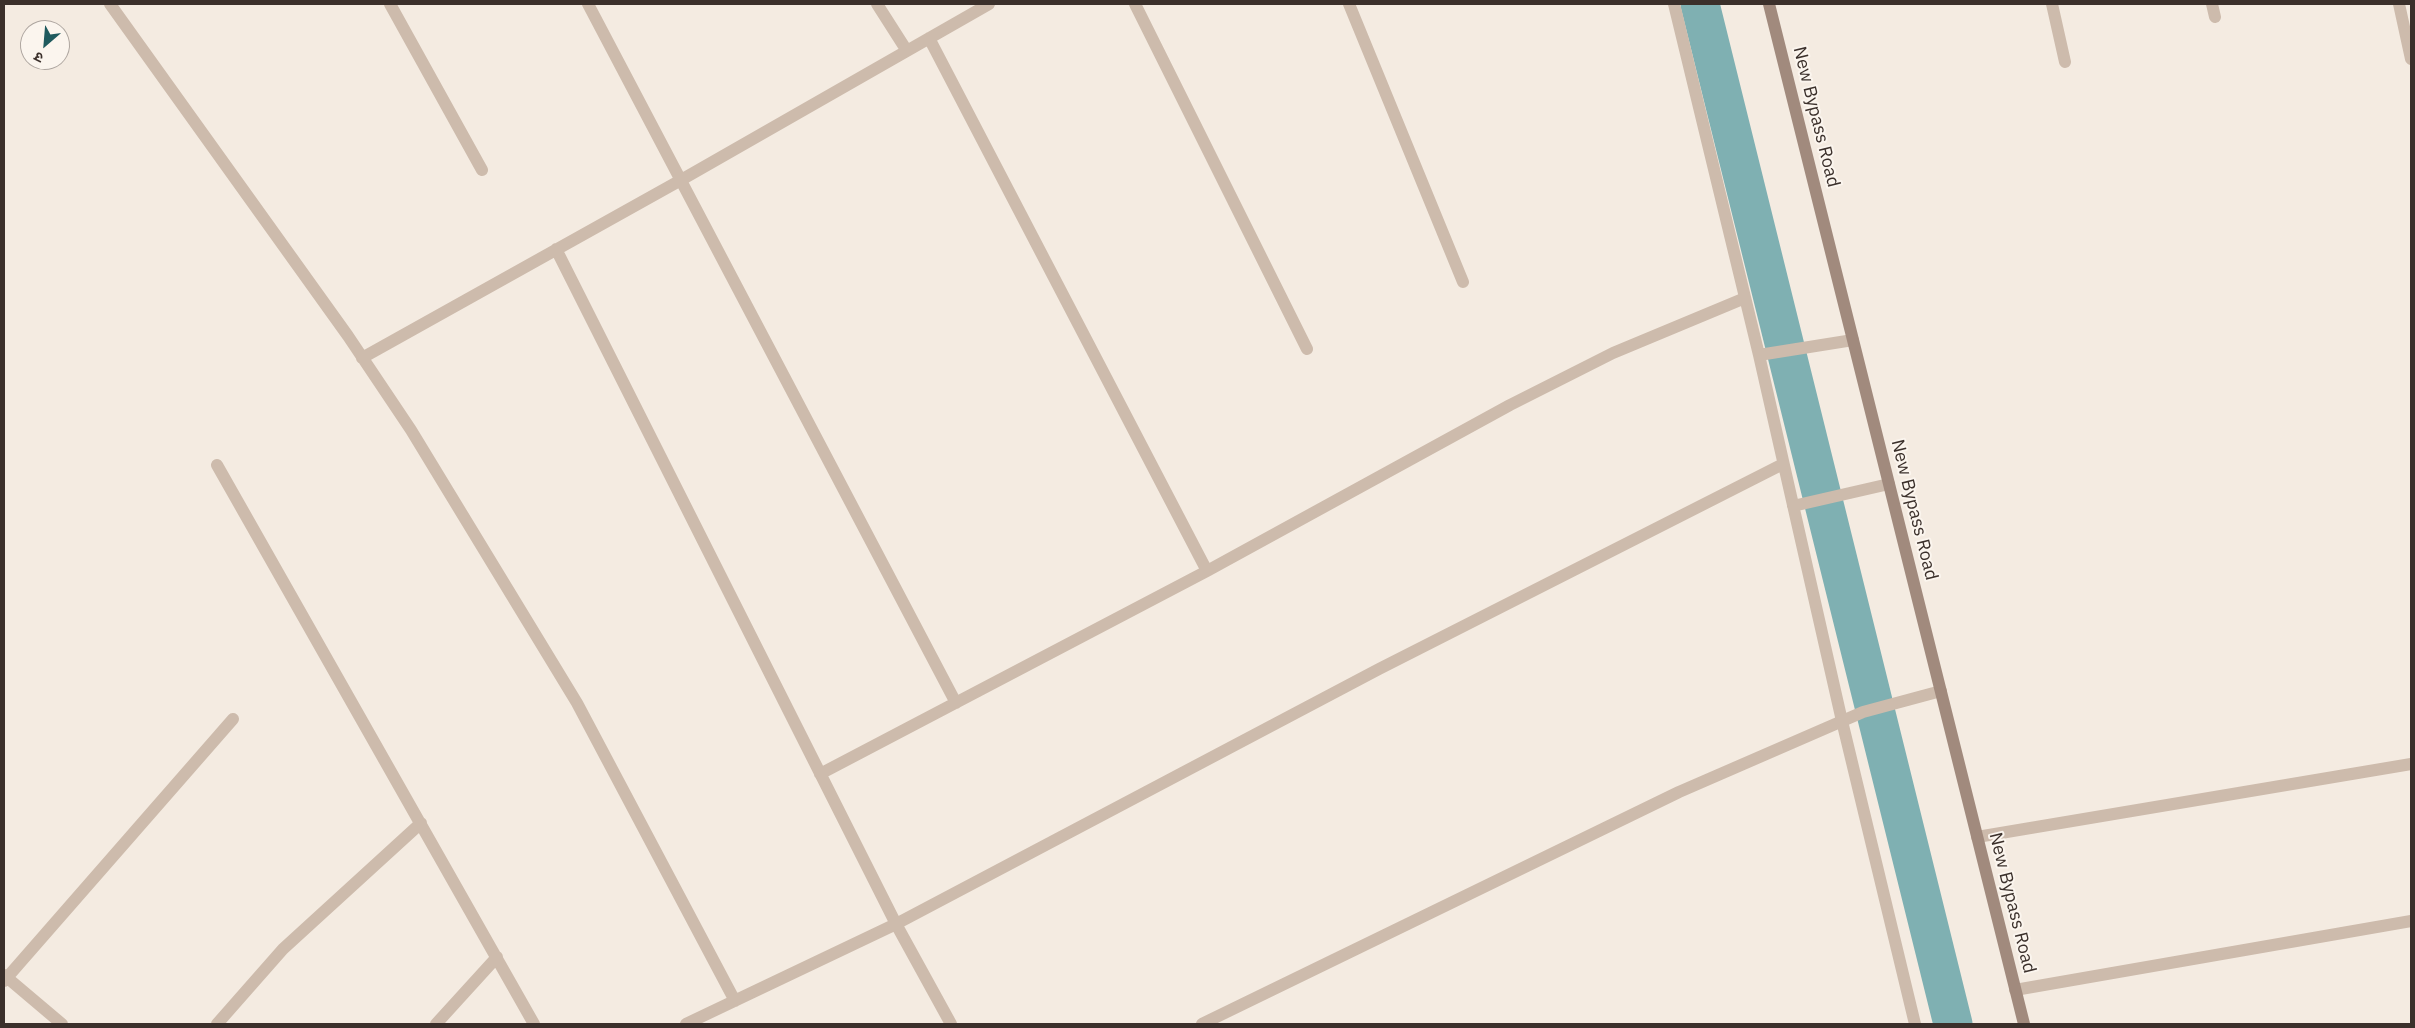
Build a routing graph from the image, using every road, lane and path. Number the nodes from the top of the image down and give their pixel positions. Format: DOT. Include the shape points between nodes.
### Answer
graph roads {
  1 [pos="110,4"];
  2 [pos="390,4"];
  3 [pos="588,4"];
  4 [pos="877,4"];
  5 [pos="989,4"];
  6 [pos="1135,4"];
  7 [pos="1349,4"];
  8 [pos="1674,4"];
  9 [pos="1769,4"];
  10 [pos="2052,4"];
  11 [pos="2212,4"];
  12 [pos="2399,4"];
  13 [pos="2215,17"];
  14 [pos="2407,20"];
  15 [pos="929,38"];
  16 [pos="907,51"];
  17 [pos="2411,59"];
  18 [pos="2065,62"];
  19 [pos="482,170"];
  20 [pos="681,180"];
  21 [pos="556,249"];
  22 [pos="1464,282"];
  23 [pos="1745,298"];
  24 [pos="1853,340"];
  25 [pos="1307,349"];
  26 [pos="1759,355"];
  27 [pos="362,358"];
  28 [pos="1783,464"];
  29 [pos="217,465"];
  30 [pos="1889,484"];
  31 [pos="1793,506"];
  32 [pos="1207,571"];
  33 [pos="1941,691"];
  34 [pos="956,703"];
  35 [pos="233,719"];
  36 [pos="1842,721"];
  37 [pos="2411,764"];
  38 [pos="820,774"];
  39 [pos="422,822"];
  40 [pos="1977,837"];
  41 [pos="2411,921"];
  42 [pos="896,924"];
  43 [pos="497,957"];
  44 [pos="5,978"];
  45 [pos="2015,990"];
  46 [pos="735,1001"];
  47 [pos="62,1024"];
  48 [pos="217,1024"];
  49 [pos="436,1024"];
  50 [pos="534,1024"];
  51 [pos="686,1024"];
  52 [pos="951,1024"];
  53 [pos="1202,1024"];
  54 [pos="1915,1024"];
  55 [pos="2024,1024"];
  1 -- 27 [label="street"];
  2 -- 19 [label="street"];
  3 -- 20 [label="street"];
  4 -- 16 [label="street"];
  5 -- 15 [label="street"];
  6 -- 25 [label="street"];
  7 -- 22 [label="street"];
  8 -- 23 [label="street"];
  9 -- 24 [label="main road, New Bypass Road"];
  10 -- 18 [label="street"];
  11 -- 13 [label="street"];
  12 -- 14 [label="street"];
  14 -- 17 [label="street"];
  15 -- 16 [label="street"];
  15 -- 32 [label="street"];
  16 -- 20 [label="street"];
  20 -- 21 [label="street"];
  20 -- 34 [label="street"];
  21 -- 27 [label="street"];
  21 -- 38 [label="street"];
  23 -- 26 [label="street"];
  23 -- 32 [label="street" via="1605,357 1501,410"];
  24 -- 26 [label="street"];
  24 -- 30 [label="main road, New Bypass Road"];
  26 -- 28 [label="street"];
  27 -- 46 [label="street" via="411,430 577,703"];
  28 -- 31 [label="street"];
  28 -- 42 [label="street" via="1379,669"];
  29 -- 39 [label="street"];
  30 -- 31 [label="street"];
  30 -- 33 [label="main road, New Bypass Road"];
  31 -- 36 [label="street"];
  32 -- 34 [label="street"];
  33 -- 36 [label="street" via="1863,712"];
  33 -- 40 [label="main road, New Bypass Road"];
  34 -- 38 [label="street"];
  35 -- 44 [label="street"];
  36 -- 53 [label="street" via="1679,792"];
  36 -- 54 [label="street"];
  37 -- 40 [label="street"];
  38 -- 42 [label="street"];
  39 -- 43 [label="street"];
  39 -- 48 [label="street" via="283,949"];
  40 -- 45 [label="main road, New Bypass Road"];
  41 -- 45 [label="street"];
  42 -- 46 [label="street"];
  42 -- 52 [label="street"];
  43 -- 49 [label="street"];
  43 -- 50 [label="street"];
  44 -- 47 [label="street"];
  45 -- 55 [label="main road, New Bypass Road"];
  46 -- 51 [label="street"];
}
